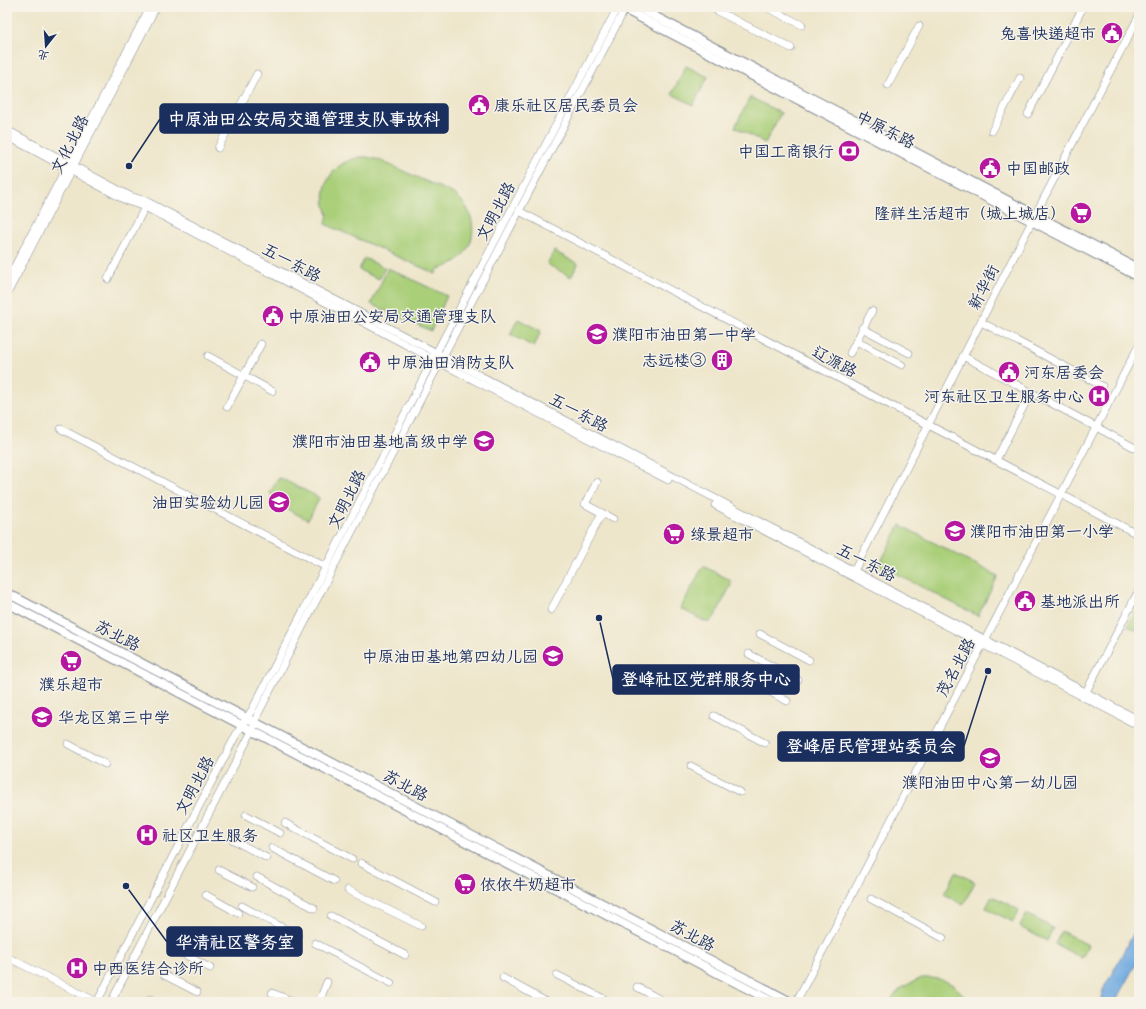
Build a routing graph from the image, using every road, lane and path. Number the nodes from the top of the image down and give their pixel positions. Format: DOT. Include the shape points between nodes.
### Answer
graph roads {
  1 [pos="150,7"];
  2 [pos="156,7"];
  3 [pos="637,7"];
  4 [pos="766,7"];
  5 [pos="1083,7"];
  6 [pos="622,8"];
  7 [pos="717,10"];
  8 [pos="1139,16"];
  9 [pos="802,25"];
  10 [pos="919,26"];
  11 [pos="791,48"];
  12 [pos="257,74"];
  13 [pos="1020,78"];
  14 [pos="888,85"];
  15 [pos="1028,114"];
  16 [pos="7,130"];
  17 [pos="992,131"];
  18 [pos="7,136"];
  19 [pos="218,148"];
  20 [pos="70,166"];
  21 [pos="145,207"];
  22 [pos="519,212"];
  23 [pos="1034,218"];
  24 [pos="1139,269"];
  25 [pos="1139,277"];
  26 [pos="108,279"];
  27 [pos="7,281"];
  28 [pos="7,294"];
  29 [pos="872,311"];
  30 [pos="980,322"];
  31 [pos="862,328"];
  32 [pos="856,341"];
  33 [pos="261,344"];
  34 [pos="1139,345"];
  35 [pos="850,353"];
  36 [pos="909,353"];
  37 [pos="208,356"];
  38 [pos="963,356"];
  39 [pos="438,358"];
  40 [pos="902,365"];
  41 [pos="244,376"];
  42 [pos="1102,386"];
  43 [pos="272,391"];
  44 [pos="1031,392"];
  45 [pos="227,407"];
  46 [pos="928,425"];
  47 [pos="1096,427"];
  48 [pos="61,429"];
  49 [pos="1139,450"];
  50 [pos="996,460"];
  51 [pos="597,482"];
  52 [pos="1061,494"];
  53 [pos="602,514"];
  54 [pos="613,519"];
  55 [pos="1139,535"];
  56 [pos="326,566"];
  57 [pos="854,571"];
  58 [pos="1139,590"];
  59 [pos="7,593"];
  60 [pos="7,603"];
  61 [pos="551,610"];
  62 [pos="760,634"];
  63 [pos="984,642"];
  64 [pos="749,654"];
  65 [pos="809,660"];
  66 [pos="738,675"];
  67 [pos="798,680"];
  68 [pos="1086,692"];
  69 [pos="788,700"];
  70 [pos="714,716"];
  71 [pos="247,718"];
  72 [pos="1139,720"];
  73 [pos="242,725"];
  74 [pos="254,726"];
  75 [pos="1139,726"];
  76 [pos="765,743"];
  77 [pos="68,744"];
  78 [pos="105,764"];
  79 [pos="691,766"];
  80 [pos="740,792"];
  81 [pos="246,815"];
  82 [pos="285,823"];
  83 [pos="280,833"];
  84 [pos="233,840"];
  85 [pos="272,848"];
  86 [pos="267,858"];
  87 [pos="352,859"];
  88 [pos="361,863"];
  89 [pos="219,870"];
  90 [pos="257,877"];
  91 [pos="334,881"];
  92 [pos="252,887"];
  93 [pos="348,890"];
  94 [pos="206,896"];
  95 [pos="871,899"];
  96 [pos="435,902"];
  97 [pos="314,908"];
  98 [pos="331,916"];
  99 [pos="421,926"];
  100 [pos="298,936"];
  101 [pos="943,938"];
  102 [pos="315,943"];
  103 [pos="176,950"];
  104 [pos="405,955"];
  105 [pos="7,956"];
  106 [pos="210,968"];
  107 [pos="164,975"];
  108 [pos="558,975"];
  109 [pos="503,978"];
  110 [pos="327,982"];
  111 [pos="391,982"];
  112 [pos="637,987"];
  113 [pos="197,992"];
  114 [pos="272,993"];
  115 [pos="545,1000"];
  116 [pos="97,1002"];
  117 [pos="111,1002"];
  118 [pos="296,1002"];
  119 [pos="320,1002"];
  120 [pos="610,1002"];
  121 [pos="665,1002"];
  122 [pos="773,1002"];
  123 [pos="791,1002"];
  124 [pos="796,1002"];
  1 -- 20 [label="street, 文化北路"];
  2 -- 20 [label="street, 文化北路"];
  3 -- 23 [label="main road, 中原东路"];
  4 -- 9 [label="street"];
  5 -- 15 [label="street"];
  6 -- 22 [label="street, 文明北路"];
  6 -- 23 [label="main road, 中原东路"];
  6 -- 39 [label="street, 文明北路"];
  7 -- 11 [label="street"];
  8 -- 23 [label="street, 新华街"];
  10 -- 14 [label="street"];
  12 -- 19 [label="street"];
  13 -- 17 [label="street"];
  16 -- 20 [label="street, 五一东路"];
  18 -- 20 [label="street, 五一东路"];
  20 -- 21 [label="street, 五一东路" via="127,201"];
  20 -- 27 [label="street, 文化北路"];
  20 -- 28 [label="street, 文化北路"];
  20 -- 39 [label="street, 五一东路" via="152,204"];
  21 -- 26 [label="street"];
  21 -- 39 [label="street, 五一东路"];
  22 -- 39 [label="street, 文明北路"];
  22 -- 46 [label="street, 辽源路"];
  23 -- 24 [label="main road, 中原东路"];
  23 -- 25 [label="main road, 中原东路"];
  23 -- 30 [label="street, 新华街"];
  29 -- 31 [label="street"];
  30 -- 38 [label="street, 新华街"];
  30 -- 42 [label="street"];
  31 -- 32 [label="street"];
  31 -- 36 [label="street"];
  32 -- 35 [label="street"];
  32 -- 40 [label="street"];
  33 -- 41 [label="street"];
  34 -- 47 [label="street, 茂名北路"];
  37 -- 41 [label="street"];
  38 -- 44 [label="street"];
  38 -- 46 [label="street, 新华街"];
  39 -- 56 [label="street, 文明北路"];
  39 -- 57 [label="street, 五一东路"];
  39 -- 63 [label="street, 五一东路"];
  39 -- 74 [label="street, 文明北路"];
  41 -- 43 [label="street"];
  41 -- 45 [label="street"];
  44 -- 47 [label="street"];
  44 -- 50 [label="street"];
  46 -- 50 [label="street, 辽源路"];
  46 -- 57 [label="street, 新华街"];
  47 -- 49 [label="street"];
  47 -- 52 [label="street, 茂名北路"];
  48 -- 56 [label="street"];
  50 -- 52 [label="street, 辽源路"];
  51 -- 53 [label="street" via="585,504"];
  52 -- 55 [label="street, 辽源路"];
  52 -- 63 [label="street, 茂名北路"];
  53 -- 54 [label="street"];
  53 -- 61 [label="street"];
  56 -- 71 [label="street, 文明北路"];
  57 -- 63 [label="street, 五一东路"];
  58 -- 68 [label="street"];
  59 -- 71 [label="main road, 苏北路"];
  60 -- 73 [label="main road, 苏北路"];
  62 -- 65 [label="street"];
  63 -- 68 [label="street, 五一东路"];
  63 -- 75 [label="street, 五一东路"];
  63 -- 124 [label="street, 茂名北路"];
  64 -- 67 [label="street"];
  66 -- 69 [label="street"];
  68 -- 72 [label="street, 五一东路"];
  70 -- 76 [label="street"];
  71 -- 73 [label="street, 文明北路"];
  71 -- 74 [label="main road, 苏北路"];
  73 -- 74 [label="main road, 苏北路"];
  73 -- 116 [label="street, 文明北路"];
  74 -- 117 [label="street, 文明北路"];
  74 -- 122 [label="main road, 苏北路"];
  74 -- 123 [label="main road, 苏北路"];
  77 -- 78 [label="street"];
  79 -- 80 [label="street"];
  81 -- 83 [label="street"];
  82 -- 87 [label="street"];
  84 -- 86 [label="street"];
  85 -- 91 [label="street"];
  88 -- 96 [label="street"];
  89 -- 92 [label="street"];
  90 -- 97 [label="street"];
  93 -- 99 [label="street"];
  94 -- 100 [label="street"];
  95 -- 101 [label="street"];
  98 -- 104 [label="street"];
  102 -- 111 [label="street"];
  103 -- 106 [label="street"];
  105 -- 116 [label="street"];
  107 -- 113 [label="street"];
  108 -- 120 [label="street"];
  109 -- 115 [label="street"];
  110 -- 119 [label="street"];
  112 -- 121 [label="street"];
  114 -- 118 [label="street"];
}
